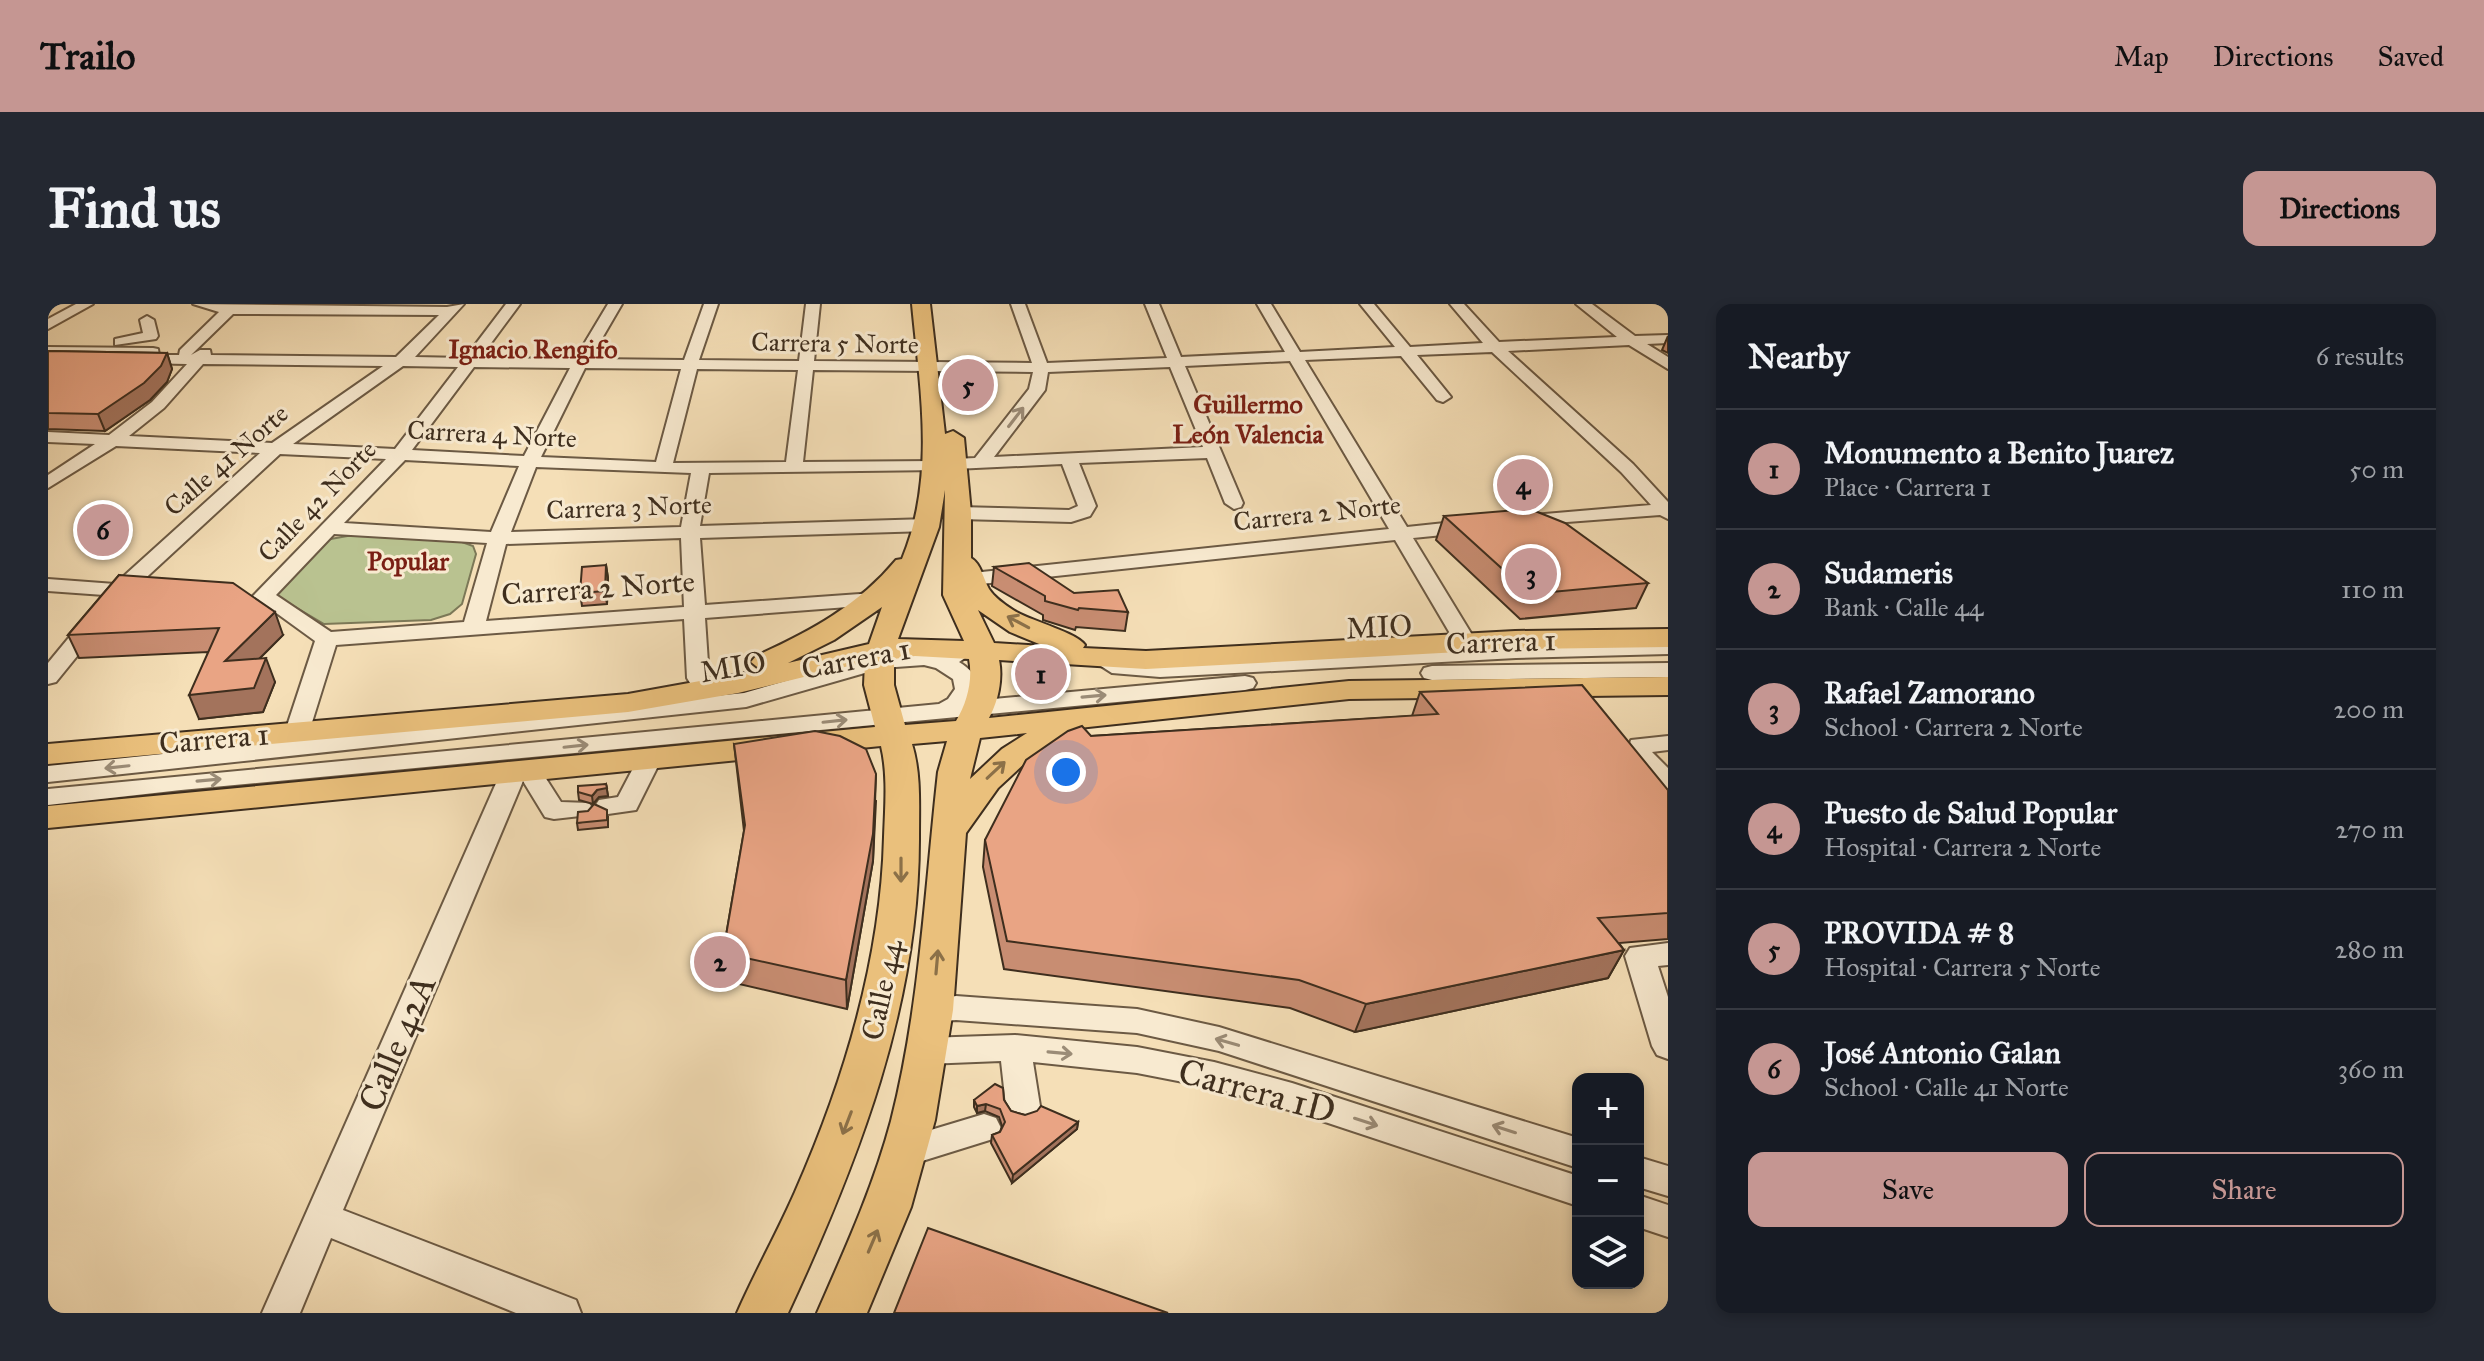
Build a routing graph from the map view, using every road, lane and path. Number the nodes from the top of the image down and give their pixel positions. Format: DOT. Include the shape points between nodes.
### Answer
graph roads {
  1 [pos="86,304"];
  2 [pos="200,304"];
  3 [pos="513,304"];
  4 [pos="615,304"];
  5 [pos="711,304"];
  6 [pos="813,304"];
  7 [pos="921,304"];
  8 [pos="1018,304"];
  9 [pos="1152,304"];
  10 [pos="1264,304"];
  11 [pos="1367,304"];
  12 [pos="1457,304"];
  13 [pos="1583,304"];
  14 [pos="454,307"];
  15 [pos="229,310"];
  16 [pos="147,320"];
  17 [pos="48,325"];
  18 [pos="1668,336"];
  19 [pos="1626,337"];
  20 [pos="1493,343"];
  21 [pos="48,345"];
  22 [pos="1402,346"];
  23 [pos="1292,353"];
  24 [pos="48,354"];
  25 [pos="196,355"];
  26 [pos="404,358"];
  27 [pos="471,358"];
  28 [pos="581,359"];
  29 [pos="1176,359"];
  30 [pos="692,361"];
  31 [pos="939,361"];
  32 [pos="808,362"];
  33 [pos="1668,364"];
  34 [pos="1040,365"];
  35 [pos="1443,397"];
  36 [pos="48,437"];
  37 [pos="113,440"];
  38 [pos="276,448"];
  39 [pos="1214,452"];
  40 [pos="400,455"];
  41 [pos="1069,459"];
  42 [pos="531,462"];
  43 [pos="956,464"];
  44 [pos="794,467"];
  45 [pos="663,468"];
  46 [pos="701,469"];
  47 [pos="48,483"];
  48 [pos="1234,503"];
  49 [pos="1667,510"];
  50 [pos="959,513"];
  51 [pos="332,528"];
  52 [pos="690,530"];
  53 [pos="1399,533"];
  54 [pos="924,534"];
  55 [pos="498,538"];
  56 [pos="959,549"];
  57 [pos="972,579"];
  58 [pos="48,585"];
  59 [pos="119,591"];
  60 [pos="148,592"];
  61 [pos="874,599"];
  62 [pos="695,611"];
  63 [pos="474,627"];
  64 [pos="1668,638"];
  65 [pos="327,639"];
  66 [pos="1466,643"];
  67 [pos="1668,647"];
  68 [pos="984,652"];
  69 [pos="886,656"];
  70 [pos="1146,660"];
  71 [pos="1668,670"];
  72 [pos="48,677"];
  73 [pos="703,686"];
  74 [pos="1668,686"];
  75 [pos="659,699"];
  76 [pos="964,716"];
  77 [pos="1079,718"];
  78 [pos="890,726"];
  79 [pos="297,732"];
  80 [pos="1668,743"];
  81 [pos="48,754"];
  82 [pos="650,758"];
  83 [pos="521,771"];
  84 [pos="48,774"];
  85 [pos="1668,782"];
  86 [pos="48,797"];
  87 [pos="608,806"];
  88 [pos="580,809"];
  89 [pos="48,817"];
  90 [pos="949,832"];
  91 [pos="1654,955"];
  92 [pos="933,1010"];
  93 [pos="1137,1021"];
  94 [pos="1668,1046"];
  95 [pos="1015,1048"];
  96 [pos="926,1051"];
  97 [pos="1137,1060"];
  98 [pos="1023,1106"];
  99 [pos="984,1128"];
  100 [pos="1572,1151"];
  101 [pos="903,1152"];
  102 [pos="1644,1174"];
  103 [pos="1668,1181"];
  104 [pos="1572,1189"];
  105 [pos="1644,1213"];
  106 [pos="322,1218"];
  107 [pos="1668,1221"];
  108 [pos="281,1313"];
  109 [pos="562,1313"];
  110 [pos="762,1313"];
  111 [pos="842,1313"];
  1 -- 17 [label="street"];
  2 -- 15 [label="street"];
  3 -- 27 [label="street, Calle 42 Norte"];
  4 -- 28 [label="street"];
  5 -- 30 [label="street"];
  6 -- 32 [label="street"];
  7 -- 31 [label="main road"];
  8 -- 34 [label="street"];
  9 -- 29 [label="street"];
  10 -- 23 [label="street"];
  11 -- 22 [label="street"];
  12 -- 20 [label="street"];
  13 -- 19 [label="street"];
  14 -- 15 [label="street"];
  14 -- 26 [label="street, Calle 41 Norte"];
  15 -- 25 [label="street"];
  16 -- 21 [label="street" via="151,336 146,339"];
  18 -- 19 [label="street, Carrera 5 Norte"];
  19 -- 20 [label="street, Carrera 5 Norte"];
  19 -- 33 [label="street"];
  20 -- 22 [label="street, Carrera 5 Norte"];
  20 -- 49 [label="street"];
  22 -- 23 [label="street, Carrera 5 Norte"];
  22 -- 35 [label="street"];
  23 -- 29 [label="street, Carrera 5 Norte"];
  23 -- 53 [label="street"];
  24 -- 25 [label="street, Carrera 5 Norte"];
  25 -- 26 [label="street, Carrera 5 Norte"];
  25 -- 37 [label="street" via="184,380"];
  26 -- 27 [label="street, Carrera 5 Norte"];
  26 -- 38 [label="street, Calle 41 Norte"];
  27 -- 28 [label="street, Carrera 5 Norte"];
  27 -- 40 [label="street, Calle 42 Norte"];
  28 -- 30 [label="street, Carrera 5 Norte"];
  28 -- 42 [label="street"];
  29 -- 34 [label="street, Carrera 5 Norte"];
  29 -- 39 [label="street"];
  30 -- 32 [label="street, Carrera 5 Norte"];
  30 -- 45 [label="street"];
  31 -- 32 [label="street, Carrera 5 Norte"];
  31 -- 34 [label="street, Carrera 5 Norte"];
  31 -- 43 [label="main road"];
  32 -- 44 [label="street"];
  43 -- 34 [label="street, one-way" via="1037,390"];
  36 -- 37 [label="street, Carrera 4 Norte"];
  37 -- 38 [label="street, Carrera 4 Norte"];
  37 -- 47 [label="street"];
  38 -- 40 [label="street, Carrera 4 Norte"];
  38 -- 59 [label="street, Calle 41 Norte"];
  39 -- 41 [label="street, Carrera 4 Norte"];
  39 -- 48 [label="street"];
  40 -- 42 [label="street, Carrera 4 Norte"];
  40 -- 51 [label="street, Calle 42 Norte"];
  41 -- 43 [label="street, Carrera 4 Norte"];
  41 -- 50 [label="street" via="1087,506 1083,512"];
  42 -- 45 [label="street, Carrera 4 Norte"];
  42 -- 55 [label="street"];
  43 -- 44 [label="street, Carrera 4 Norte"];
  43 -- 50 [label="main road"];
  43 -- 54 [label="main road"];
  44 -- 46 [label="street, Carrera 4 Norte"];
  45 -- 46 [label="street, Carrera 4 Norte"];
  46 -- 52 [label="street"];
  49 -- 53 [label="street, Carrera 2 Norte"];
  50 -- 56 [label="main road"];
  51 -- 55 [label="street, Carrera 3 Norte"];
  51 -- 65 [label="street, Calle 42 Norte" via="256,596"];
  52 -- 54 [label="street, Carrera 3 Norte"];
  52 -- 55 [label="street, Carrera 3 Norte"];
  52 -- 62 [label="street"];
  53 -- 57 [label="street, Carrera 2 Norte"];
  53 -- 66 [label="street"];
  54 -- 61 [label="main road" via="902,570"];
  54 -- 69 [label="main road"];
  55 -- 63 [label="street"];
  56 -- 57 [label="main road"];
  56 -- 68 [label="main road" via="957,595"];
  70 -- 57 [label="main road, one-way" via="1100,653 1024,626 988,603"];
  58 -- 59 [label="street"];
  59 -- 60 [label="street"];
  59 -- 72 [label="street, Calle 41 Norte"];
  61 -- 62 [label="street, Carrera 2 Norte"];
  61 -- 73 [label="main road" via="794,650"];
  62 -- 63 [label="street, Carrera 2 Norte"];
  62 -- 73 [label="street" via="698,678"];
  63 -- 65 [label="street, Carrera 2 Norte"];
  64 -- 66 [label="main road, Carrera 1"];
  65 -- 79 [label="street"];
  66 -- 70 [label="main road, Carrera 1"];
  67 -- 68 [label="street, MIO" via="1160,670"];
  68 -- 69 [label="main road, Carrera 1" via="940,646"];
  68 -- 70 [label="main road, Carrera 1"];
  68 -- 76 [label="main road, Calle 44"];
  69 -- 75 [label="main road, Carrera 1"];
  69 -- 76 [label="street" via="941,662 964,677 966,696 957,705"];
  69 -- 78 [label="main road, Calle 44" via="878,677"];
  69 -- 84 [label="street, MIO, one-way" via="746,700"];
  76 -- 71 [label="street, MIO, one-way" via="1342,673"];
  73 -- 75 [label="main road"];
  74 -- 77 [label="main road, Carrera 1" via="1349,690"];
  75 -- 79 [label="main road, Carrera 1"];
  76 -- 77 [label="main road, Carrera 1"];
  76 -- 78 [label="main road, Carrera 1"];
  76 -- 90 [label="main road, Calle 44"];
  90 -- 77 [label="main road, one-way" via="965,804 1010,757"];
  78 -- 82 [label="main road, Carrera 1"];
  86 -- 78 [label="street, MIO, one-way"];
  78 -- 110 [label="main road, Calle 44, one-way" via="900,756 901,893 881,1010 818,1199"];
  79 -- 81 [label="main road, Carrera 1"];
  80 -- 85 [label="street" via="1640,745 1639,754"];
  82 -- 83 [label="main road, Carrera 1"];
  82 -- 87 [label="street" via="627,804"];
  83 -- 88 [label="street" via="554,811"];
  83 -- 89 [label="main road, Carrera 1"];
  83 -- 106 [label="street, Calle 42A"];
  92 -- 90 [label="main road, Calle 44, one-way"];
  91 -- 94 [label="street"];
  92 -- 93 [label="street, Carrera 1D"];
  92 -- 96 [label="main road, Calle 44"];
  93 -- 97 [label="street"];
  100 -- 93 [label="street, Carrera 1D, one-way" via="1219,1039"];
  95 -- 96 [label="street, Carrera 1D"];
  95 -- 97 [label="street, Carrera 1D, one-way"];
  95 -- 98 [label="street"];
  96 -- 101 [label="main road, Calle 44"];
  97 -- 104 [label="street, Carrera 1D, one-way" via="1292,1097"];
  99 -- 101 [label="street"];
  111 -- 101 [label="main road, Calle 44, one-way" via="888,1207"];
  102 -- 103 [label="street"];
  105 -- 107 [label="street"];
  106 -- 108 [label="street, Calle 42A"];
  106 -- 109 [label="street"];
}
